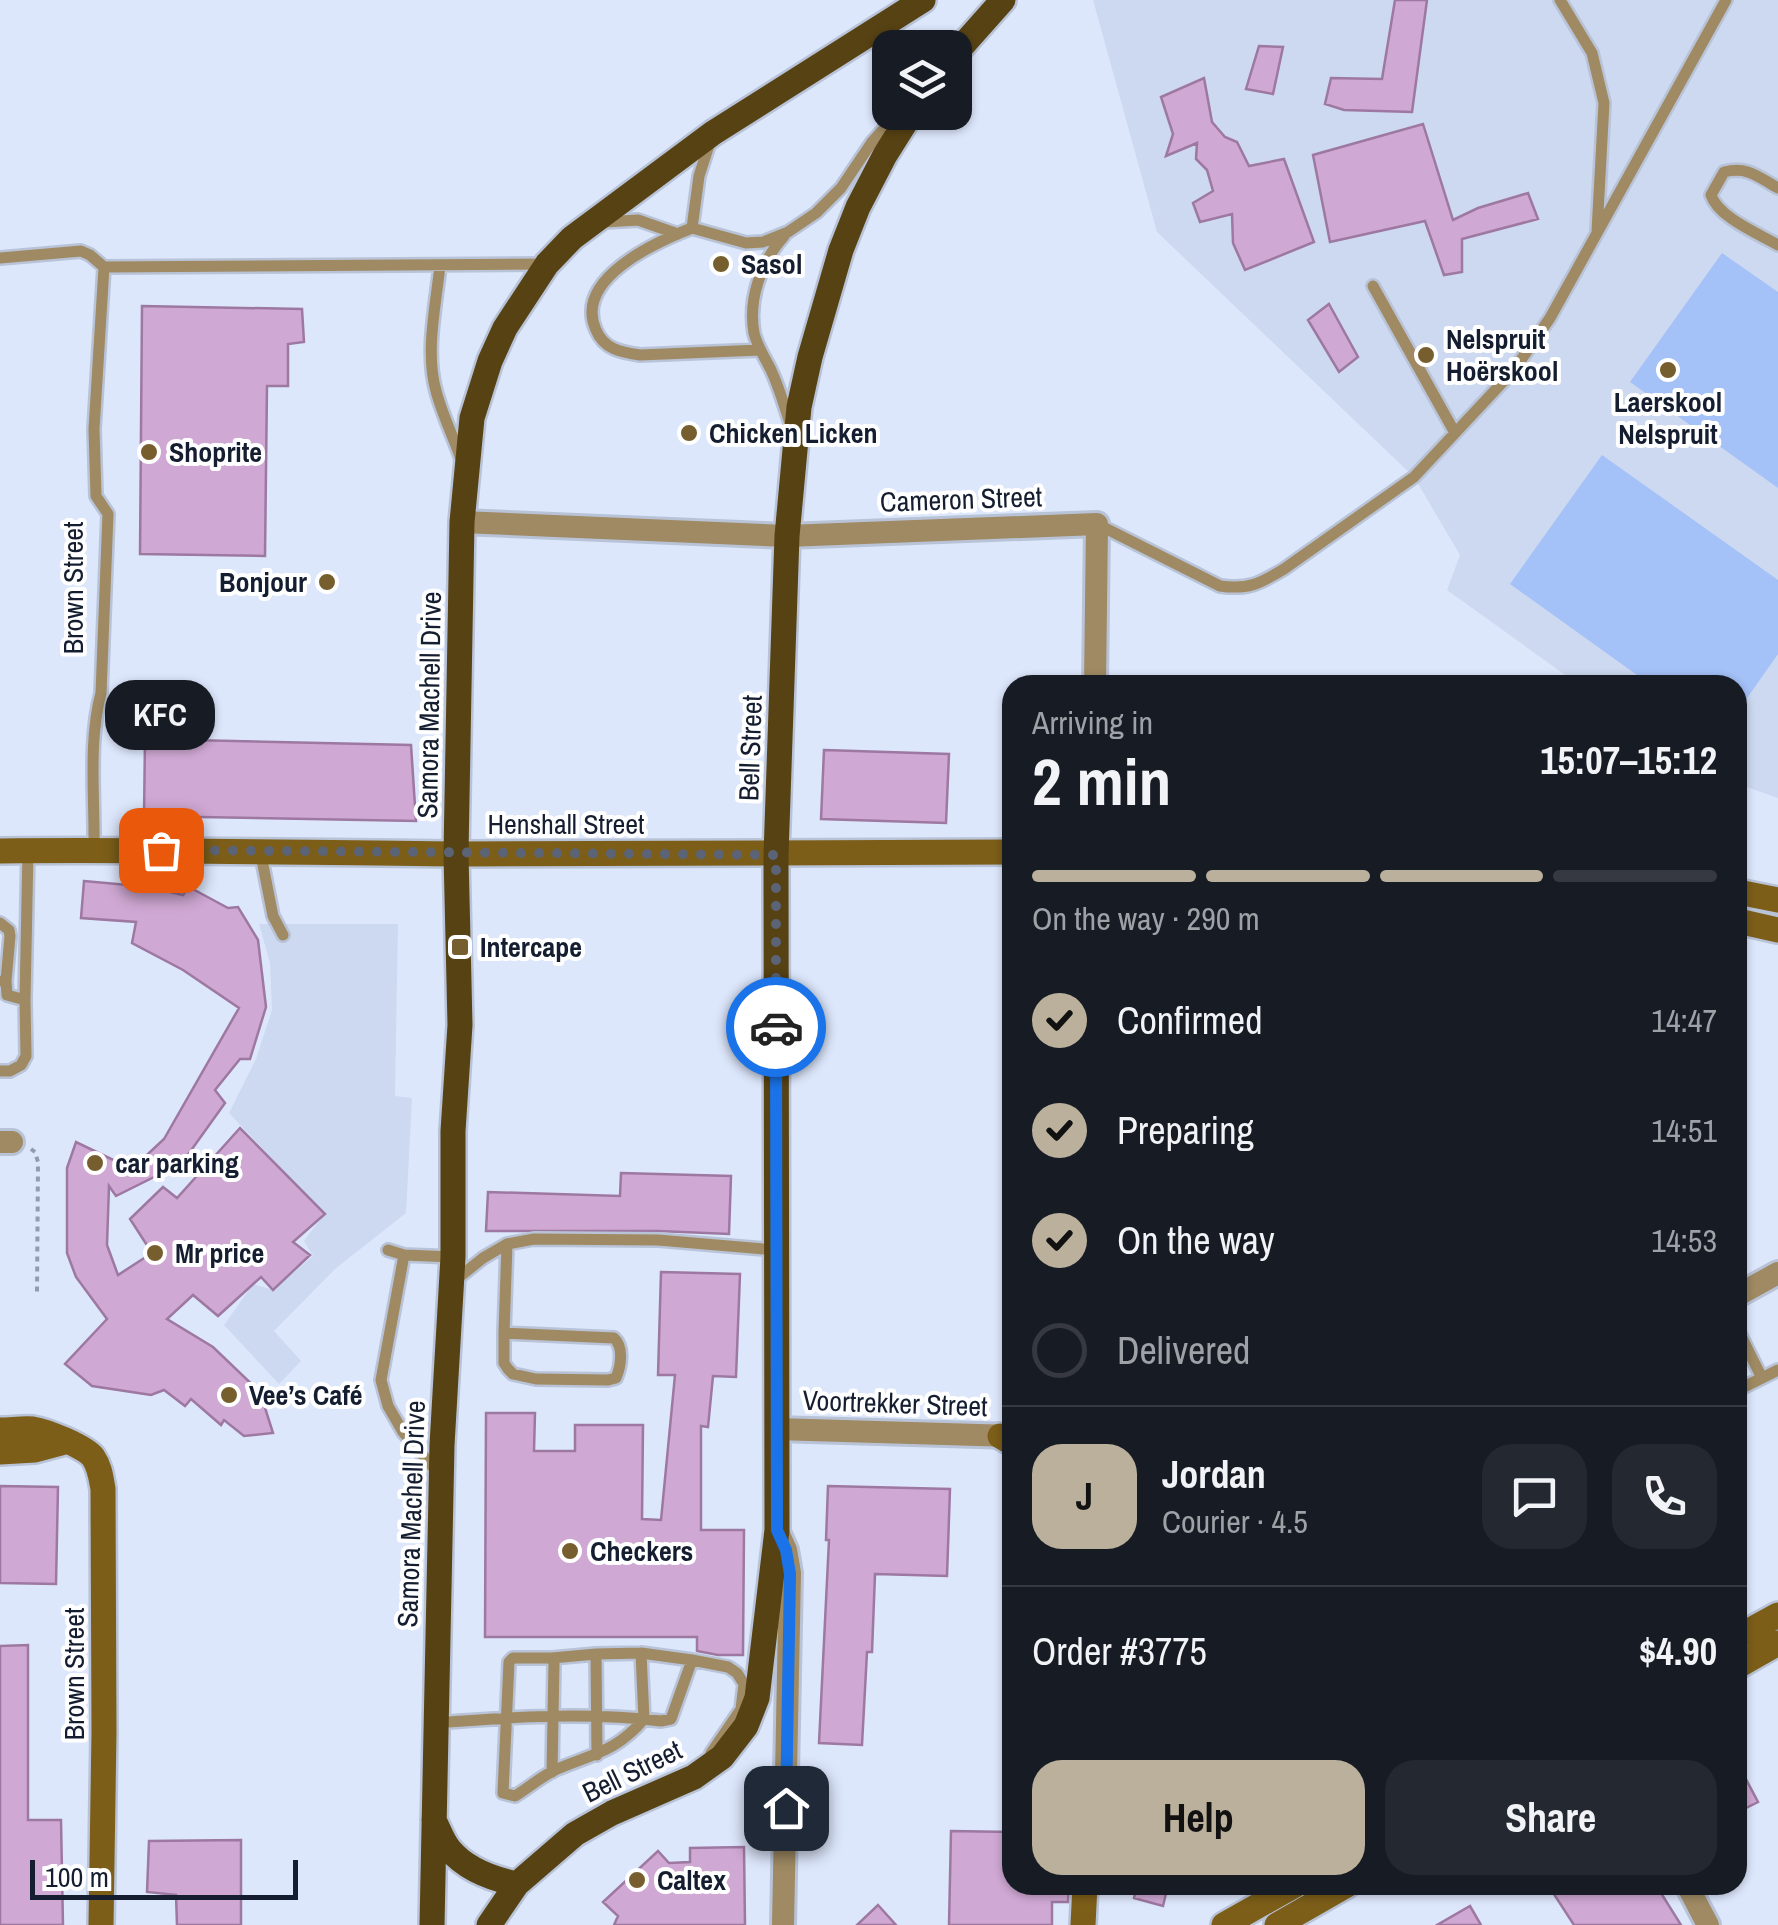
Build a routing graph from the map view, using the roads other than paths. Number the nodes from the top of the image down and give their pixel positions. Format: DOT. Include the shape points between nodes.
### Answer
graph roads {
  1 [pos="922,0"];
  2 [pos="1003,0"];
  3 [pos="1560,0"];
  4 [pos="1721,2"];
  5 [pos="972,35"];
  6 [pos="883,130"];
  7 [pos="901,130"];
  8 [pos="712,133"];
  9 [pos="1778,188"];
  10 [pos="592,223"];
  11 [pos="692,228"];
  12 [pos="788,232"];
  13 [pos="678,234"];
  14 [pos="1597,235"];
  15 [pos="1778,245"];
  16 [pos="0,258"];
  17 [pos="440,264"];
  18 [pos="547,264"];
  19 [pos="104,268"];
  20 [pos="1373,286"];
  21 [pos="760,350"];
  22 [pos="1455,433"];
  23 [pos="796,441"];
  24 [pos="466,472"];
  25 [pos="462,522"];
  26 [pos="1097,524"];
  27 [pos="787,536"];
  28 [pos="1095,675"];
  29 [pos="28,850"];
  30 [pos="94,850"];
  31 [pos="260,850"];
  32 [pos="0,851"];
  33 [pos="1002,852"];
  34 [pos="456,854"];
  35 [pos="776,855"];
  36 [pos="1747,894"];
  37 [pos="1778,900"];
  38 [pos="0,923"];
  39 [pos="1747,923"];
  40 [pos="1778,930"];
  41 [pos="283,935"];
  42 [pos="3,981"];
  43 [pos="25,1000"];
  44 [pos="0,1071"];
  45 [pos="507,1244"];
  46 [pos="388,1250"];
  47 [pos="776,1250"];
  48 [pos="404,1255"];
  49 [pos="453,1270"];
  50 [pos="1778,1273"];
  51 [pos="1747,1291"];
  52 [pos="504,1334"];
  53 [pos="1747,1348"];
  54 [pos="1778,1370"];
  55 [pos="1762,1378"];
  56 [pos="1747,1386"];
  57 [pos="776,1429"];
  58 [pos="0,1430"];
  59 [pos="1002,1439"];
  60 [pos="65,1442"];
  61 [pos="0,1452"];
  62 [pos="441,1476"];
  63 [pos="777,1530"];
  64 [pos="1778,1615"];
  65 [pos="1747,1632"];
  66 [pos="1778,1644"];
  67 [pos="641,1653"];
  68 [pos="596,1654"];
  69 [pos="552,1658"];
  70 [pos="692,1660"];
  71 [pos="1747,1661"];
  72 [pos="506,1717"];
  73 [pos="552,1717"];
  74 [pos="596,1718"];
  75 [pos="644,1719"];
  76 [pos="435,1723"];
  77 [pos="596,1755"];
  78 [pos="552,1772"];
  79 [pos="694,1777"];
  80 [pos="433,1819"];
  81 [pos="517,1884"];
  82 [pos="1084,1895"];
  83 [pos="1276,1895"];
  84 [pos="1330,1895"];
  85 [pos="1692,1895"];
  86 [pos="101,1925"];
  87 [pos="432,1925"];
  88 [pos="489,1925"];
  89 [pos="784,1925"];
  90 [pos="1083,1925"];
  91 [pos="1224,1925"];
  92 [pos="1277,1925"];
  93 [pos="1708,1925"];
  1 -- 8 [label="main road, Samora Machell Drive"];
  2 -- 5 [label="main road"];
  3 -- 14 [label="lane" via="1592,53 1604,103"];
  4 -- 14 [label="lane"];
  6 -- 12 [label="lane" via="840,188"];
  7 -- 23 [label="main road, Bell Street" via="841,250 810,357"];
  8 -- 10 [label="main road, Samora Machell Drive"];
  8 -- 11 [label="lane"];
  9 -- 15 [label="lane" via="1738,168 1724,172 1710,195 1721,213"];
  10 -- 13 [label="lane" via="638,220"];
  10 -- 18 [label="main road, Samora Machell Drive"];
  11 -- 12 [label="lane" via="746,243"];
  11 -- 13 [label="lane"];
  12 -- 21 [label="lane" via="756,288 754,337"];
  13 -- 21 [label="lane" via="626,262 596,294 591,314 604,344 640,355"];
  14 -- 22 [label="lane" via="1514,370"];
  16 -- 19 [label="lane" via="80,251"];
  17 -- 18 [label="lane"];
  17 -- 19 [label="lane"];
  17 -- 24 [label="lane" via="435,389"];
  18 -- 24 [label="main road, Samora Machell Drive" via="490,361 472,418"];
  19 -- 30 [label="lane, Brown Street" via="94,429 96,496 108,514"];
  20 -- 22 [label="lane"];
  21 -- 23 [label="lane"];
  22 -- 26 [label="lane, Cameron Street" via="1414,477 1284,570 1242,589 1220,586"];
  23 -- 27 [label="main road, Bell Street"];
  24 -- 25 [label="main road, Samora Machell Drive"];
  25 -- 27 [label="street, Cameron Street"];
  25 -- 34 [label="main road, Samora Machell Drive"];
  26 -- 27 [label="street, Cameron Street"];
  26 -- 28 [label="street"];
  27 -- 35 [label="main road, Bell Street"];
  29 -- 30 [label="street, Henshall Street"];
  29 -- 32 [label="street, Henshall Street"];
  29 -- 43 [label="lane"];
  30 -- 31 [label="street, Henshall Street"];
  31 -- 34 [label="street, Henshall Street"];
  31 -- 41 [label="lane"];
  33 -- 35 [label="street, Henshall Street"];
  34 -- 35 [label="street, Henshall Street"];
  34 -- 49 [label="main road, Samora Machell Drive" via="460,1024"];
  35 -- 47 [label="main road, Bell Street"];
  36 -- 37 [label="street"];
  38 -- 42 [label="lane" via="10,936"];
  39 -- 40 [label="street"];
  42 -- 43 [label="lane" via="7,995"];
  43 -- 44 [label="lane" via="26,1056 21,1065"];
  45 -- 47 [label="lane" via="658,1240"];
  45 -- 49 [label="lane"];
  45 -- 52 [label="lane"];
  46 -- 48 [label="lane"];
  47 -- 57 [label="main road, Bell Street"];
  48 -- 49 [label="lane"];
  48 -- 62 [label="lane" via="381,1380 403,1432"];
  49 -- 62 [label="main road, Samora Machell Drive"];
  50 -- 51 [label="street"];
  52 -- 52 [label="lane" via="504,1362 513,1374 608,1380 618,1373 614,1338"];
  53 -- 55 [label="lane"];
  54 -- 55 [label="lane"];
  55 -- 56 [label="lane"];
  57 -- 59 [label="street, Voortrekker Street"];
  57 -- 63 [label="main road, Bell Street"];
  58 -- 60 [label="street" via="35,1429"];
  60 -- 61 [label="street"];
  60 -- 86 [label="street, Brown Street" via="95,1460 103,1489"];
  62 -- 76 [label="main road, Samora Machell Drive"];
  63 -- 79 [label="main road, Bell Street" via="757,1698 722,1757"];
  63 -- 89 [label="street, Bell Street" via="790,1574"];
  64 -- 65 [label="street"];
  66 -- 71 [label="street"];
  67 -- 68 [label="lane"];
  67 -- 70 [label="lane"];
  67 -- 75 [label="lane"];
  68 -- 69 [label="lane"];
  68 -- 74 [label="lane"];
  69 -- 72 [label="lane" via="509,1662"];
  69 -- 73 [label="lane"];
  70 -- 75 [label="lane" via="670,1719"];
  70 -- 79 [label="lane" via="728,1667 744,1684 741,1709"];
  72 -- 73 [label="lane"];
  72 -- 76 [label="lane"];
  72 -- 78 [label="lane" via="503,1792 515,1796"];
  73 -- 74 [label="lane"];
  73 -- 78 [label="lane"];
  74 -- 75 [label="lane"];
  74 -- 77 [label="lane"];
  75 -- 77 [label="lane"];
  76 -- 80 [label="main road, Samora Machell Drive"];
  77 -- 78 [label="lane"];
  79 -- 81 [label="main road, Bell Street" via="575,1834"];
  80 -- 81 [label="main road" via="466,1864"];
  80 -- 87 [label="main road, Samora Machell Drive"];
  81 -- 88 [label="main road, Bell Street"];
  82 -- 90 [label="street"];
  83 -- 91 [label="street"];
  84 -- 92 [label="street"];
  85 -- 93 [label="street"];
}
